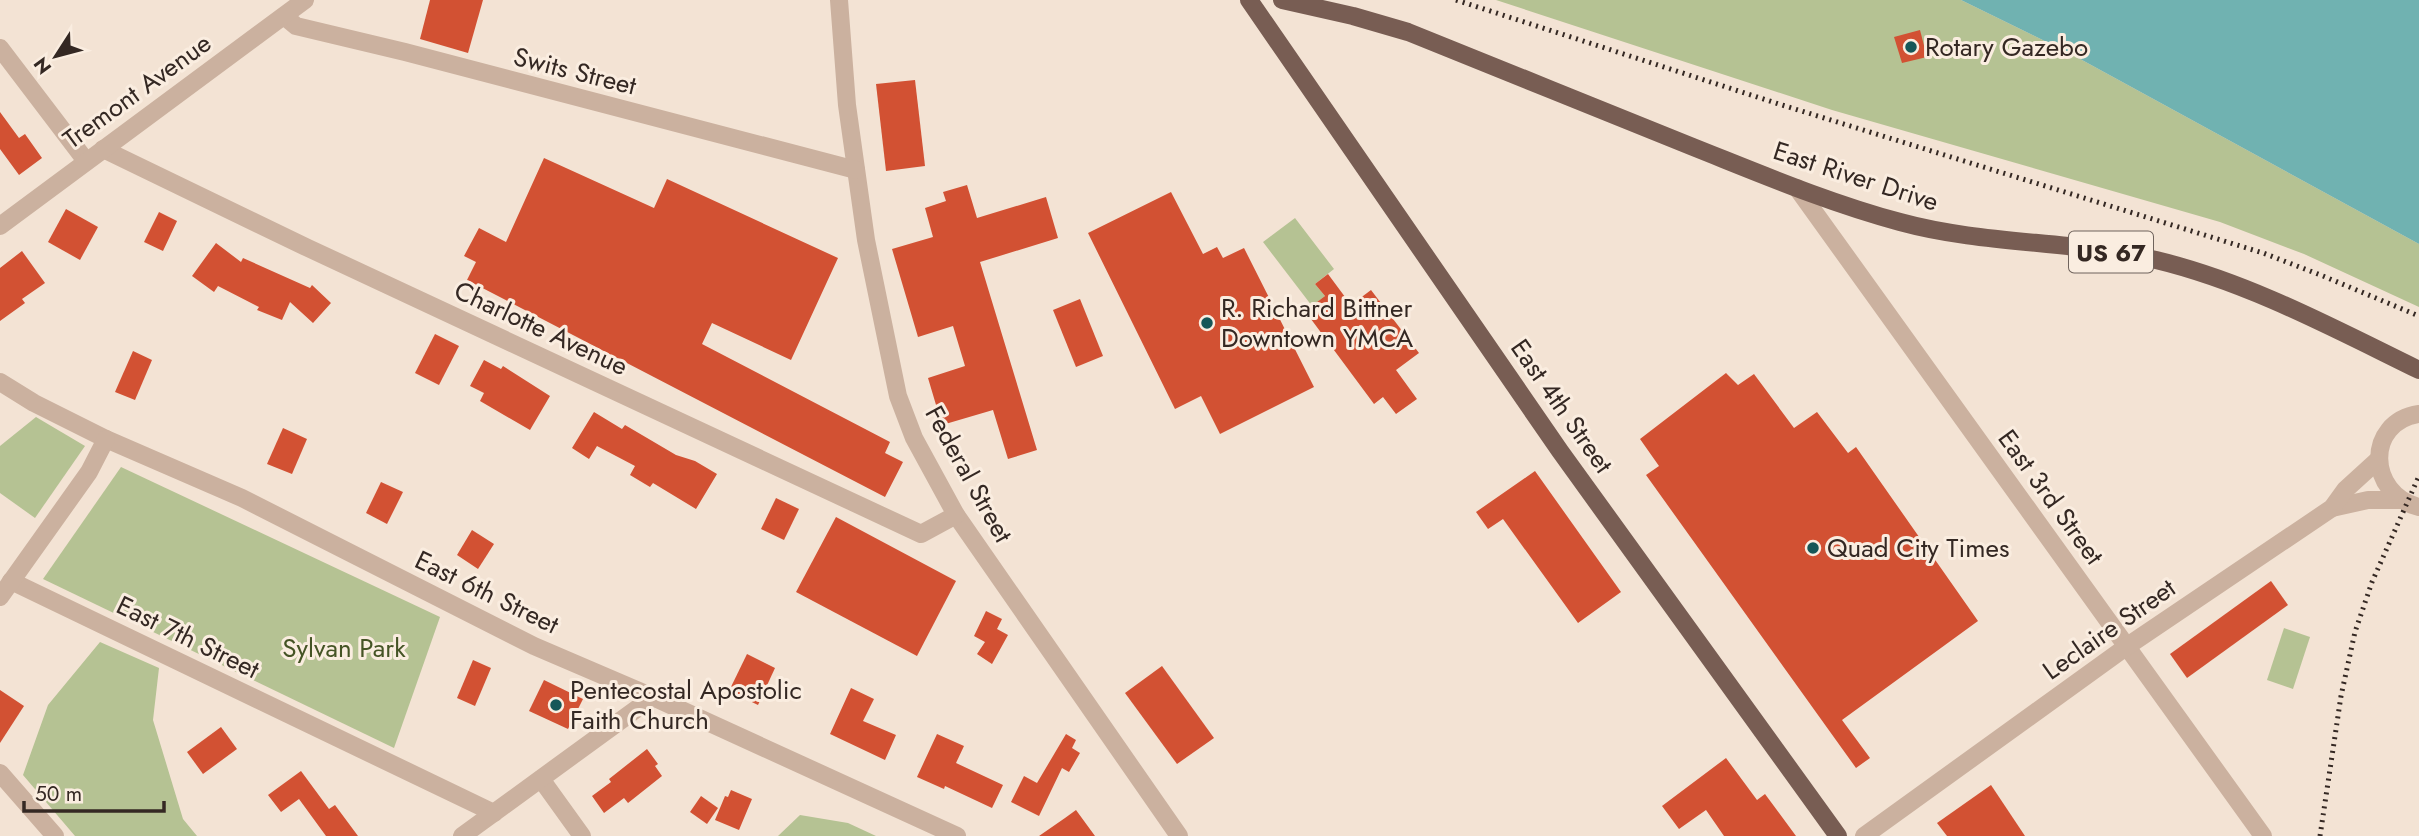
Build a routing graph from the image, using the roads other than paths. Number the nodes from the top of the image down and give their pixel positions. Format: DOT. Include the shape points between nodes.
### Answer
graph roads {
  1 [pos="305,0"];
  2 [pos="839,0"];
  3 [pos="1250,0"];
  4 [pos="1282,0"];
  5 [pos="284,16"];
  6 [pos="0,48"];
  7 [pos="103,149"];
  8 [pos="86,161"];
  9 [pos="856,170"];
  10 [pos="1797,188"];
  11 [pos="0,226"];
  12 [pos="2419,370"];
  13 [pos="0,382"];
  14 [pos="2419,414"];
  15 [pos="106,439"];
  16 [pos="2379,460"];
  17 [pos="2400,500"];
  18 [pos="2419,507"];
  19 [pos="2332,508"];
  20 [pos="956,514"];
  21 [pos="11,581"];
  22 [pos="0,597"];
  23 [pos="2126,647"];
  24 [pos="653,697"];
  25 [pos="0,773"];
  26 [pos="541,779"];
  27 [pos="494,813"];
  28 [pos="55,836"];
  29 [pos="462,836"];
  30 [pos="582,836"];
  31 [pos="957,836"];
  32 [pos="1178,836"];
  33 [pos="1838,836"];
  34 [pos="1864,836"];
  35 [pos="2263,836"];
  1 -- 5 [label="street, Tremont Avenue"];
  2 -- 9 [label="street, Federal Street"];
  3 -- 33 [label="main road, East 4th Street" via="1560,451"];
  4 -- 10 [label="main road, East River Drive / US 67" via="1408,32"];
  5 -- 7 [label="street, Tremont Avenue"];
  5 -- 9 [label="street, Swits Street" via="296,26"];
  6 -- 8 [label="street"];
  7 -- 8 [label="street, Tremont Avenue"];
  7 -- 20 [label="street, Charlotte Avenue" via="921,534"];
  8 -- 11 [label="street, Tremont Avenue"];
  9 -- 20 [label="street, Federal Street" via="898,396 914,438"];
  10 -- 12 [label="main road, East River Drive / US 67" via="1901,223 1962,237 2157,260 2298,312"];
  10 -- 23 [label="street, East 3rd Street"];
  13 -- 15 [label="street, East 6th Street"];
  14 -- 16 [label="street" via="2394,425 2382,443"];
  15 -- 21 [label="street" via="89,472"];
  15 -- 24 [label="street, East 6th Street" via="242,498 534,646"];
  16 -- 17 [label="street" via="2384,483"];
  16 -- 19 [label="street, Leclaire Street"];
  17 -- 18 [label="street"];
  17 -- 19 [label="street" via="2368,500"];
  19 -- 23 [label="street, Leclaire Street"];
  20 -- 32 [label="street, Federal Street"];
  21 -- 22 [label="street"];
  21 -- 27 [label="street, East 7th Street"];
  23 -- 34 [label="street, Leclaire Street"];
  23 -- 35 [label="street, East 3rd Street"];
  24 -- 26 [label="street"];
  24 -- 31 [label="street, East 6th Street"];
  25 -- 28 [label="street"];
  26 -- 27 [label="street"];
  26 -- 30 [label="street"];
  27 -- 29 [label="street"];
}
